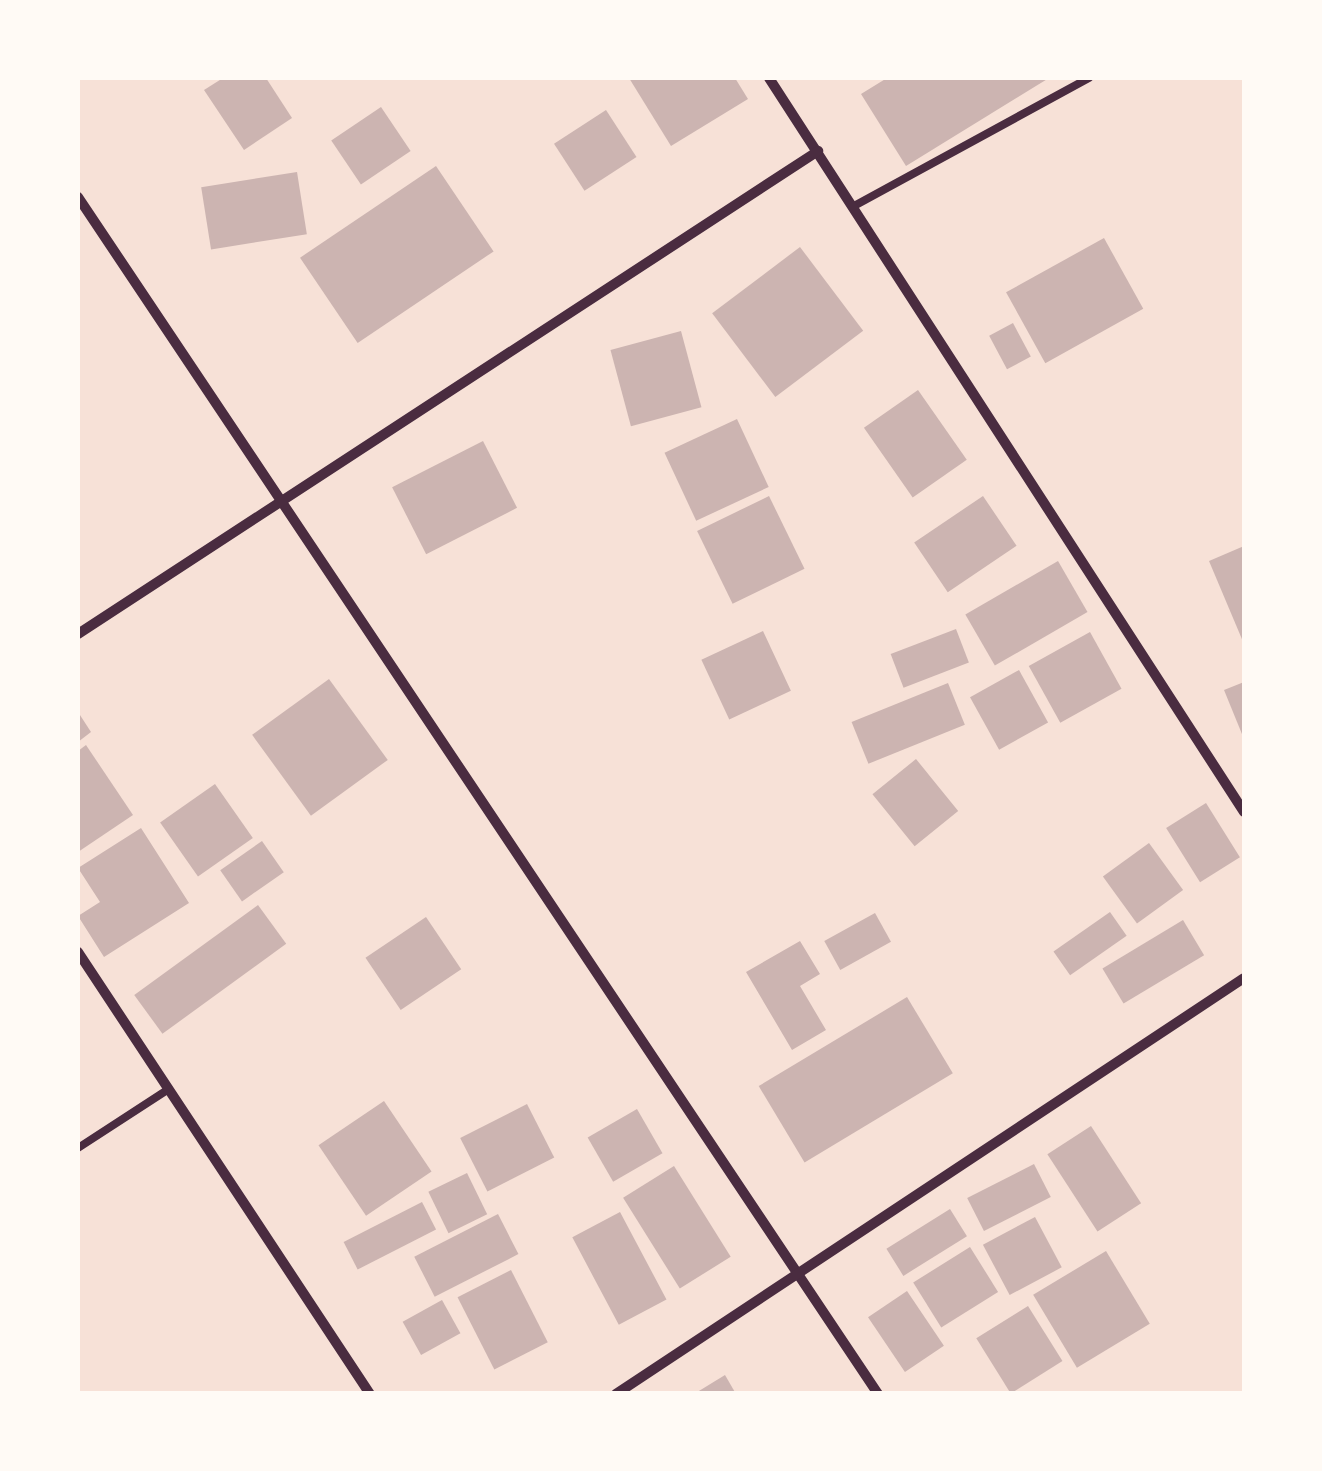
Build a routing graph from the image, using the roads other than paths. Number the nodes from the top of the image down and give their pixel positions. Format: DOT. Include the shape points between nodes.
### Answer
graph roads {
  1 [pos="770,78"];
  2 [pos="1089,78"];
  3 [pos="818,151"];
  4 [pos="78,197"];
  5 [pos="854,206"];
  6 [pos="279,503"];
  7 [pos="78,634"];
  8 [pos="1244,812"];
  9 [pos="78,952"];
  10 [pos="1244,978"];
  11 [pos="169,1089"];
  12 [pos="78,1148"];
  13 [pos="797,1274"];
  14 [pos="370,1394"];
  15 [pos="616,1394"];
  16 [pos="878,1394"];
  1 -- 3 [label="street"];
  2 -- 5 [label="lane"];
  3 -- 5 [label="street"];
  3 -- 6 [label="street"];
  4 -- 6 [label="street"];
  5 -- 8 [label="street"];
  6 -- 7 [label="street"];
  6 -- 13 [label="street"];
  9 -- 11 [label="street"];
  10 -- 13 [label="street"];
  11 -- 12 [label="lane"];
  11 -- 14 [label="street"];
  13 -- 15 [label="street"];
  13 -- 16 [label="street"];
}
